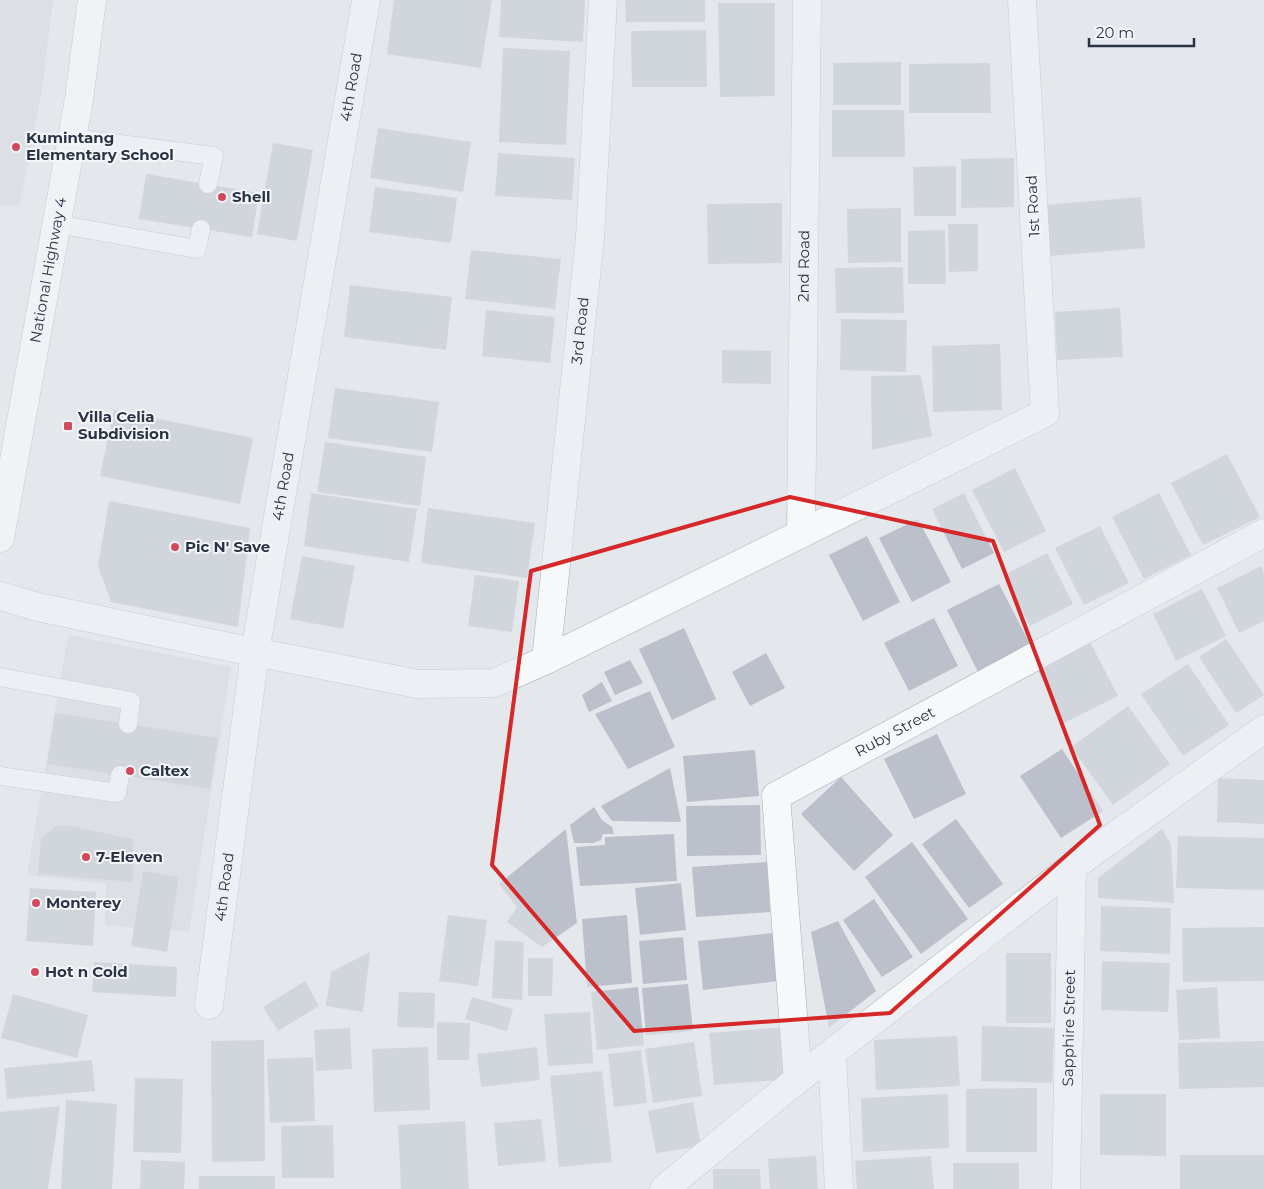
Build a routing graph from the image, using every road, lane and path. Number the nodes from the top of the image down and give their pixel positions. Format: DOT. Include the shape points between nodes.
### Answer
graph roads {
  1 [pos="92,0"];
  2 [pos="366,0"];
  3 [pos="603,0"];
  4 [pos="807,0"];
  5 [pos="1022,0"];
  6 [pos="72,138"];
  7 [pos="208,184"];
  8 [pos="57,224"];
  9 [pos="200,229"];
  10 [pos="1264,533"];
  11 [pos="801,534"];
  12 [pos="0,538"];
  13 [pos="0,596"];
  14 [pos="255,652"];
  15 [pos="546,660"];
  16 [pos="0,677"];
  17 [pos="128,724"];
  18 [pos="1264,729"];
  19 [pos="120,775"];
  20 [pos="0,776"];
  21 [pos="1072,867"];
  22 [pos="209,1005"];
  23 [pos="832,1054"];
  24 [pos="798,1079"];
  25 [pos="664,1189"];
  26 [pos="839,1189"];
  27 [pos="1066,1189"];
  1 -- 6 [label="main road, National Highway 4"];
  2 -- 14 [label="street, 4th Road"];
  3 -- 15 [label="street, 3rd Road" via="590,237"];
  4 -- 11 [label="street, 2nd Road"];
  5 -- 11 [label="street, 1st Road" via="1045,413"];
  6 -- 7 [label="lane" via="214,156"];
  6 -- 8 [label="main road, National Highway 4"];
  8 -- 9 [label="lane" via="197,249"];
  8 -- 12 [label="main road, National Highway 4"];
  10 -- 24 [label="street, Ruby Street" via="776,796"];
  11 -- 15 [label="street"];
  13 -- 14 [label="street" via="38,607"];
  14 -- 15 [label="street" via="418,684 494,683"];
  14 -- 22 [label="street, 4th Road"];
  16 -- 17 [label="lane" via="131,701"];
  18 -- 21 [label="street"];
  19 -- 20 [label="lane" via="117,793"];
  21 -- 23 [label="street"];
  21 -- 27 [label="street, Sapphire Street"];
  23 -- 24 [label="street"];
  23 -- 26 [label="street"];
  24 -- 25 [label="street"];
}
